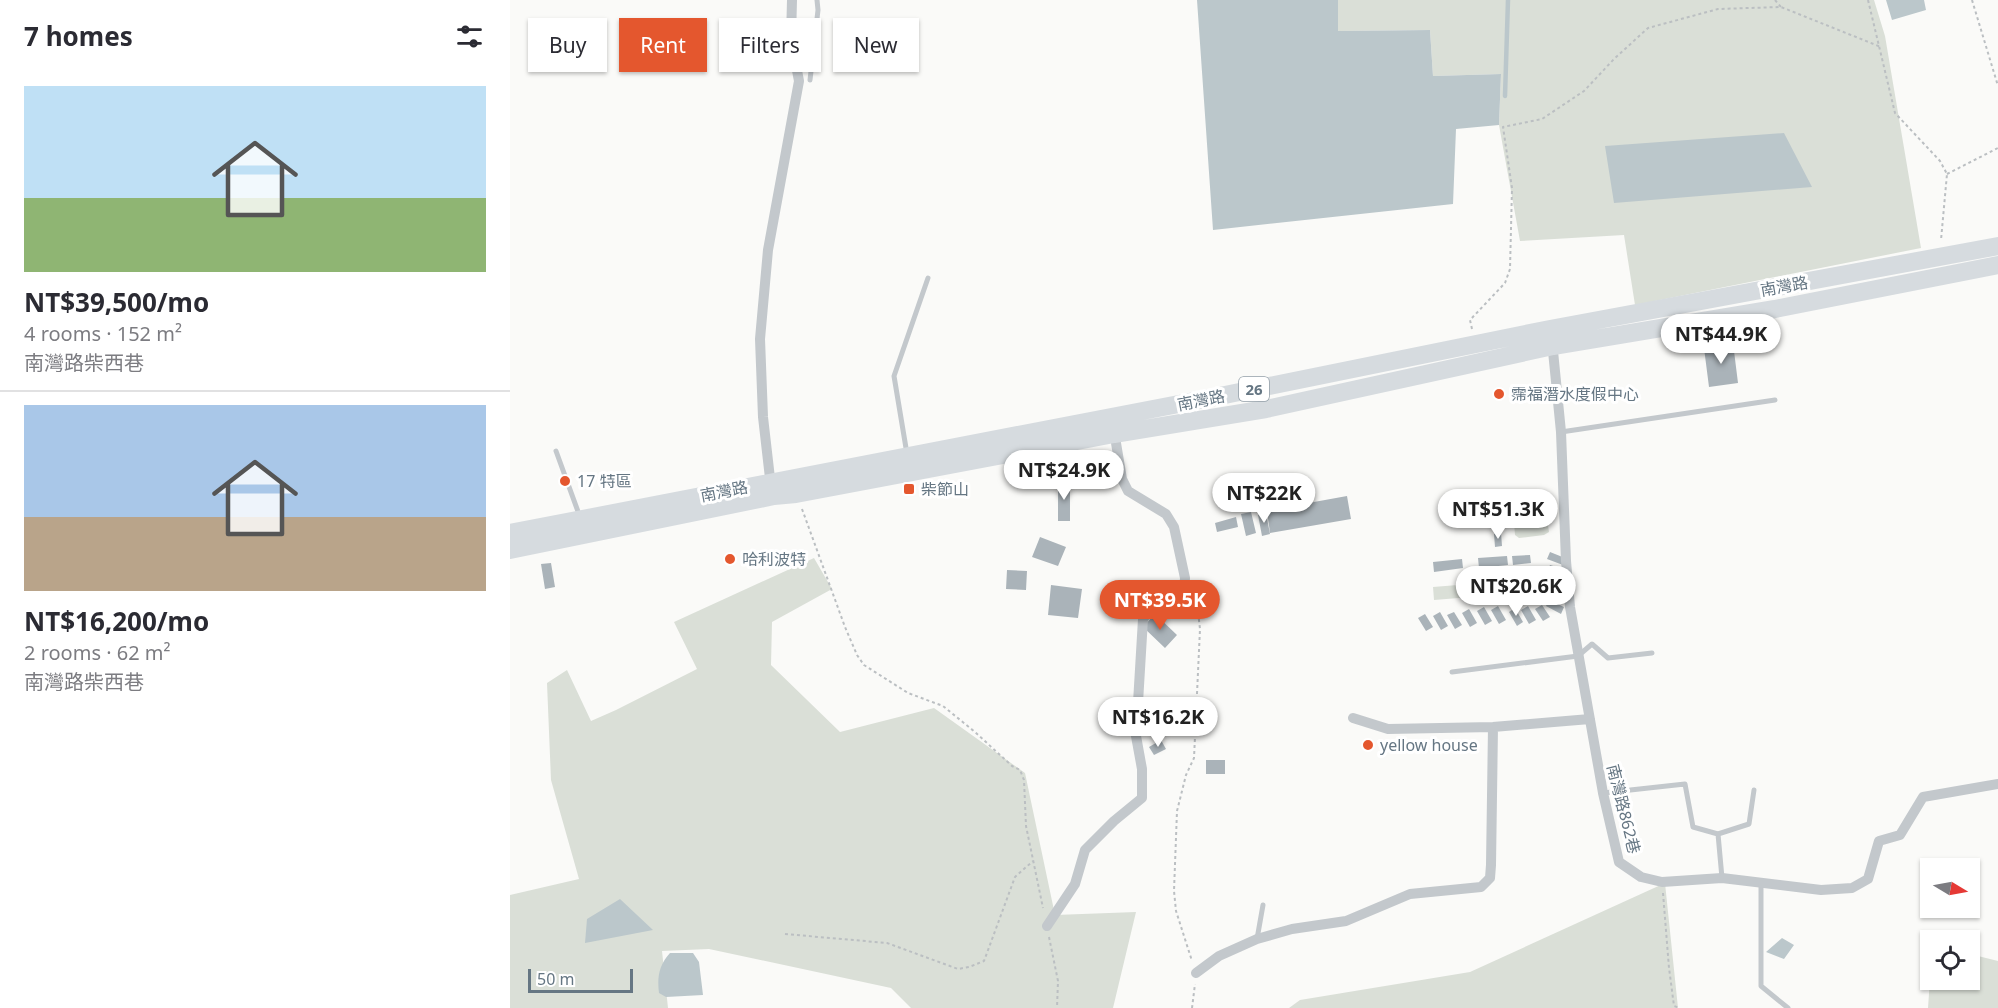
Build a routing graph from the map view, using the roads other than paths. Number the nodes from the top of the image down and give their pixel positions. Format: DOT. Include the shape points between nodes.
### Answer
graph roads {
  1 [pos="792,0"];
  2 [pos="817,0"];
  3 [pos="810,80"];
  4 [pos="1998,246"];
  5 [pos="1930,265"];
  6 [pos="1998,266"];
  7 [pos="928,278"];
  8 [pos="1551,337"];
  9 [pos="1774,400"];
  10 [pos="1113,426"];
  11 [pos="1561,432"];
  12 [pos="556,451"];
  13 [pos="908,456"];
  14 [pos="771,489"];
  15 [pos="580,519"];
  16 [pos="510,533"];
  17 [pos="510,550"];
  18 [pos="1652,653"];
  19 [pos="1578,656"];
  20 [pos="1452,672"];
  21 [pos="1353,718"];
  22 [pos="1590,718"];
  23 [pos="1493,727"];
  24 [pos="1998,784"];
  25 [pos="1754,790"];
  26 [pos="1603,793"];
  27 [pos="1718,834"];
  28 [pos="1722,878"];
  29 [pos="1761,881"];
  30 [pos="1263,905"];
  31 [pos="1047,926"];
  32 [pos="1257,939"];
  33 [pos="1196,973"];
  34 [pos="1788,1008"];
  1 -- 14 [label="street" via="791,39 799,81 768,250 760,339"];
  2 -- 3 [label="lane"];
  4 -- 5 [label="main road, 南灣路 / 26"];
  5 -- 6 [label="main road, 南灣路 / 26"];
  5 -- 8 [label="main road, 南灣路 / 26" via="1775,309"];
  7 -- 13 [label="lane" via="894,376"];
  8 -- 10 [label="main road, 南灣路 / 26" via="1475,344"];
  8 -- 10 [label="main road, 南灣路 / 26" via="1266,409"];
  8 -- 11 [label="street, 南灣路862巷"];
  9 -- 11 [label="lane"];
  10 -- 13 [label="main road, 南灣路 / 26"];
  10 -- 14 [label="main road, 南灣路 / 26" via="796,494"];
  10 -- 31 [label="street" via="1122,479 1128,491 1166,514 1174,527 1185,578 1184,592 1174,602 1148,612 1143,619 1136,736 1142,798 1085,850 1074,884"];
  11 -- 19 [label="street, 南灣路862巷" via="1566,561"];
  12 -- 15 [label="lane"];
  13 -- 14 [label="main road, 南灣路 / 26"];
  14 -- 15 [label="main road, 南灣路 / 26"];
  14 -- 17 [label="main road, 南灣路 / 26"];
  15 -- 16 [label="main road, 南灣路 / 26"];
  18 -- 19 [label="lane" via="1608,657 1592,644"];
  19 -- 20 [label="lane"];
  19 -- 22 [label="street, 南灣路862巷"];
  21 -- 23 [label="street" via="1388,729"];
  22 -- 23 [label="street"];
  22 -- 26 [label="street, 南灣路862巷"];
  23 -- 32 [label="street" via="1491,865 1490,878 1481,887 1410,894 1346,921"];
  24 -- 29 [label="street, 南灣路862巷" via="1923,796 1900,835 1879,841 1868,879 1852,888 1821,890"];
  25 -- 27 [label="lane" via="1749,824"];
  26 -- 27 [label="lane" via="1685,784 1693,827"];
  26 -- 28 [label="street, 南灣路862巷" via="1619,862 1641,877 1662,882"];
  27 -- 28 [label="lane"];
  28 -- 29 [label="street, 南灣路862巷"];
  29 -- 34 [label="lane" via="1761,986"];
  30 -- 32 [label="lane"];
  32 -- 33 [label="street" via="1218,956"];
}
